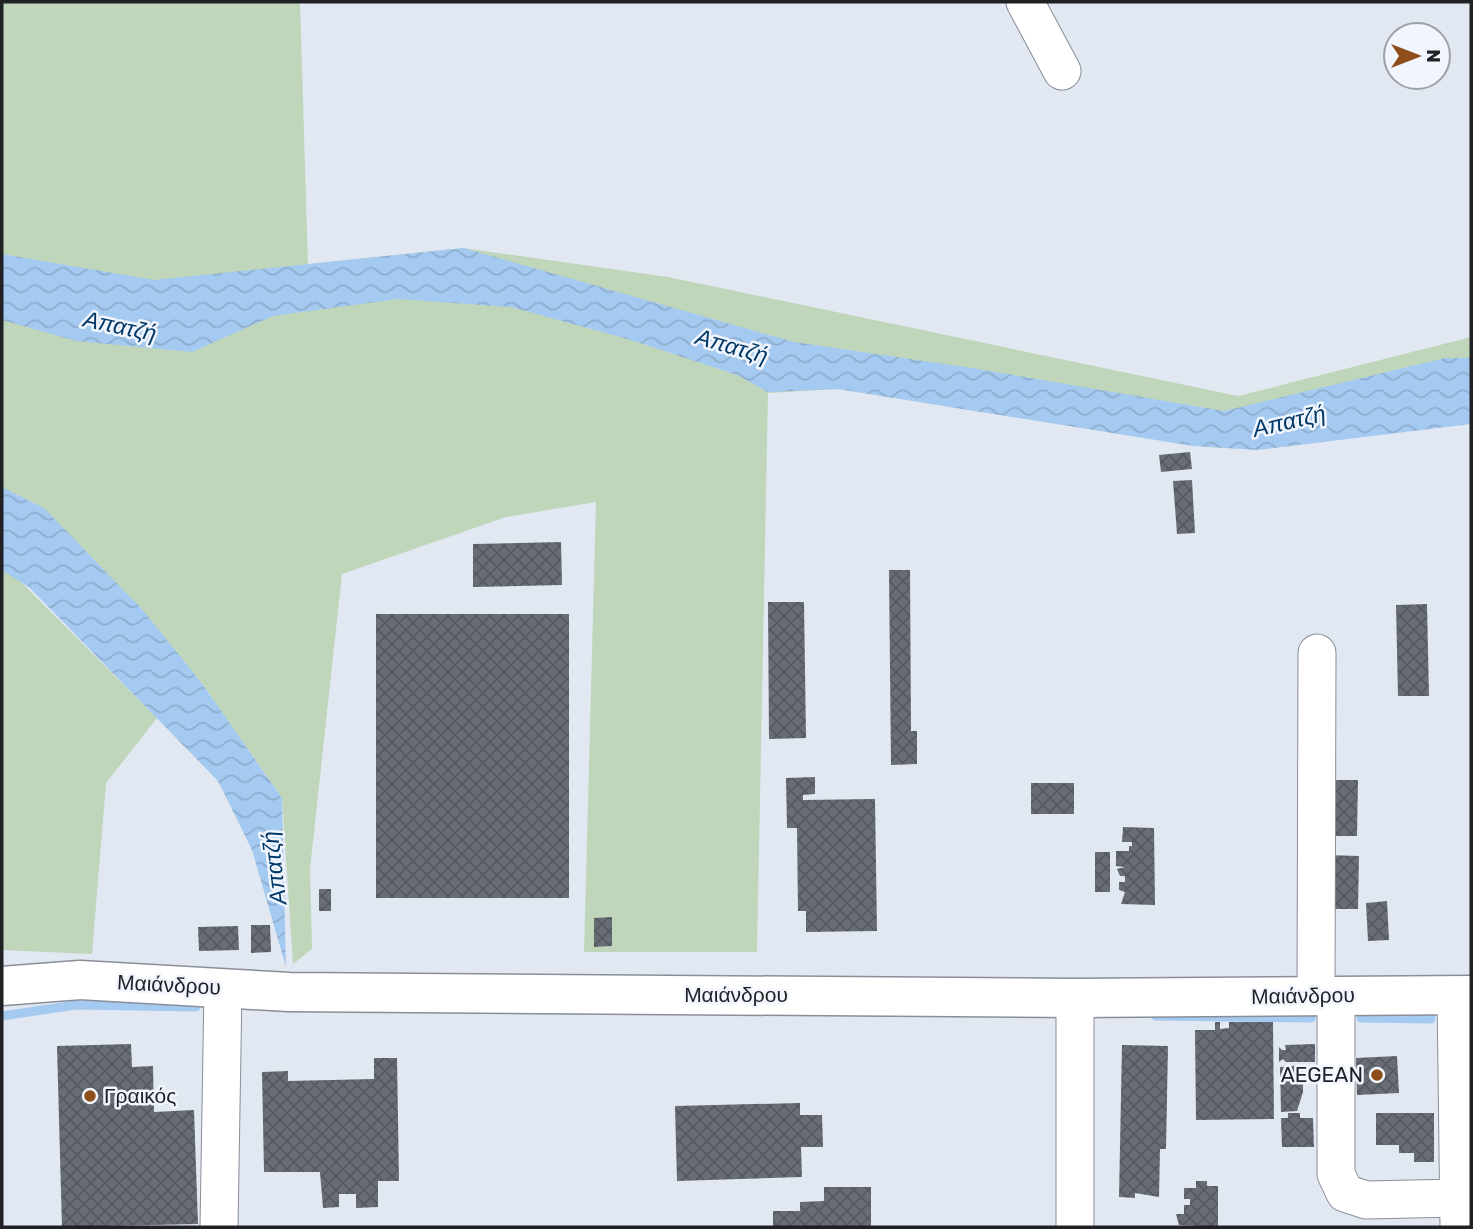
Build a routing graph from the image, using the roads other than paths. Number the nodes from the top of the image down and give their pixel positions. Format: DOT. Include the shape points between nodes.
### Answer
graph roads {
  1 [pos="1025,2"];
  2 [pos="1062,71"];
  3 [pos="1317,653"];
  4 [pos="2,986"];
  5 [pos="223,989"];
  6 [pos="1464,995"];
  7 [pos="1326,996"];
  8 [pos="1075,998"];
  9 [pos="1458,1213"];
  10 [pos="219,1227"];
  11 [pos="1075,1227"];
  1 -- 2 [label="street"];
  3 -- 7 [label="street"];
  4 -- 5 [label="main road, Μαιάνδρου" via="80,980"];
  5 -- 8 [label="main road, Μαιάνδρου"];
  5 -- 10 [label="street"];
  6 -- 7 [label="main road, Μαιάνδρου"];
  6 -- 9 [label="street"];
  7 -- 8 [label="main road, Μαιάνδρου"];
  7 -- 9 [label="street" via="1336,1174 1345,1193"];
  8 -- 11 [label="street"];
}
